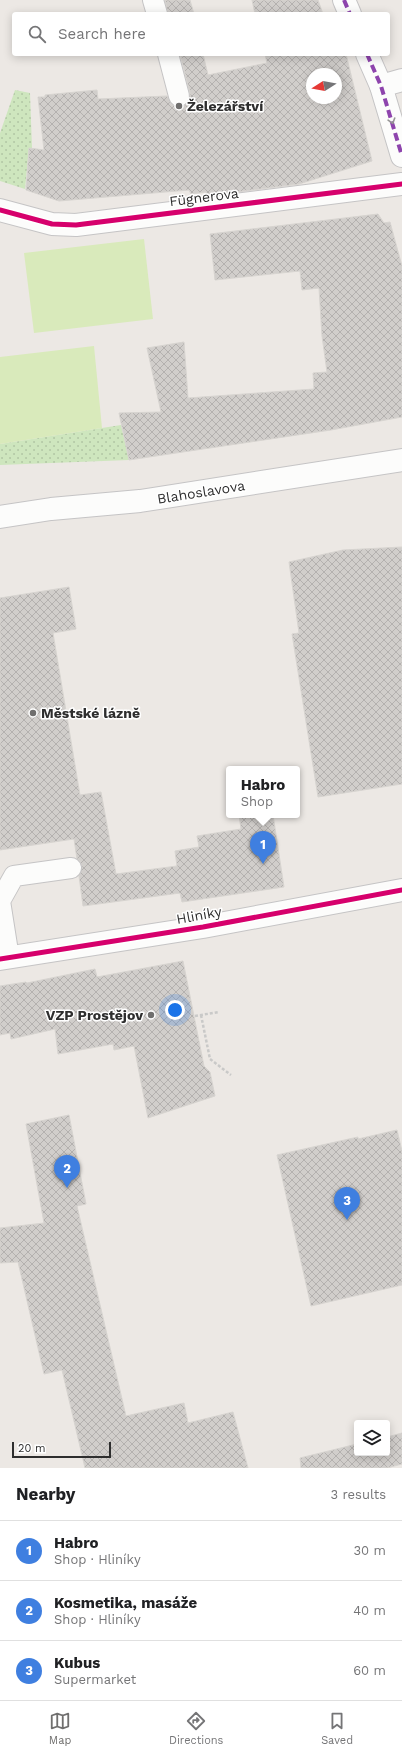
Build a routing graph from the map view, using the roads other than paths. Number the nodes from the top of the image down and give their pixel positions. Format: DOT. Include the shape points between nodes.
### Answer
graph roads {
  1 [pos="153,0"];
  2 [pos="344,0"];
  3 [pos="156,12"];
  4 [pos="349,12"];
  5 [pos="169,56"];
  6 [pos="368,56"];
  7 [pos="402,80"];
  8 [pos="381,86"];
  9 [pos="179,96"];
  10 [pos="402,156"];
  11 [pos="402,184"];
  12 [pos="5,212"];
  13 [pos="402,460"];
  14 [pos="0,517"];
  15 [pos="72,868"];
  16 [pos="402,890"];
  17 [pos="5,959"];
  1 -- 3 [label="lane"];
  2 -- 4 [label="street"];
  5 -- 9 [label="lane"];
  6 -- 8 [label="street"];
  7 -- 8 [label="street"];
  8 -- 10 [label="street, one-way"];
  11 -- 12 [label="street, Fügnerova" via="76,225 52,224"];
  13 -- 14 [label="street, Blahoslavova" via="140,501 51,509"];
  15 -- 17 [label="lane" via="14,876 0,900"];
  16 -- 17 [label="street, Hliníky" via="203,927"];
}
